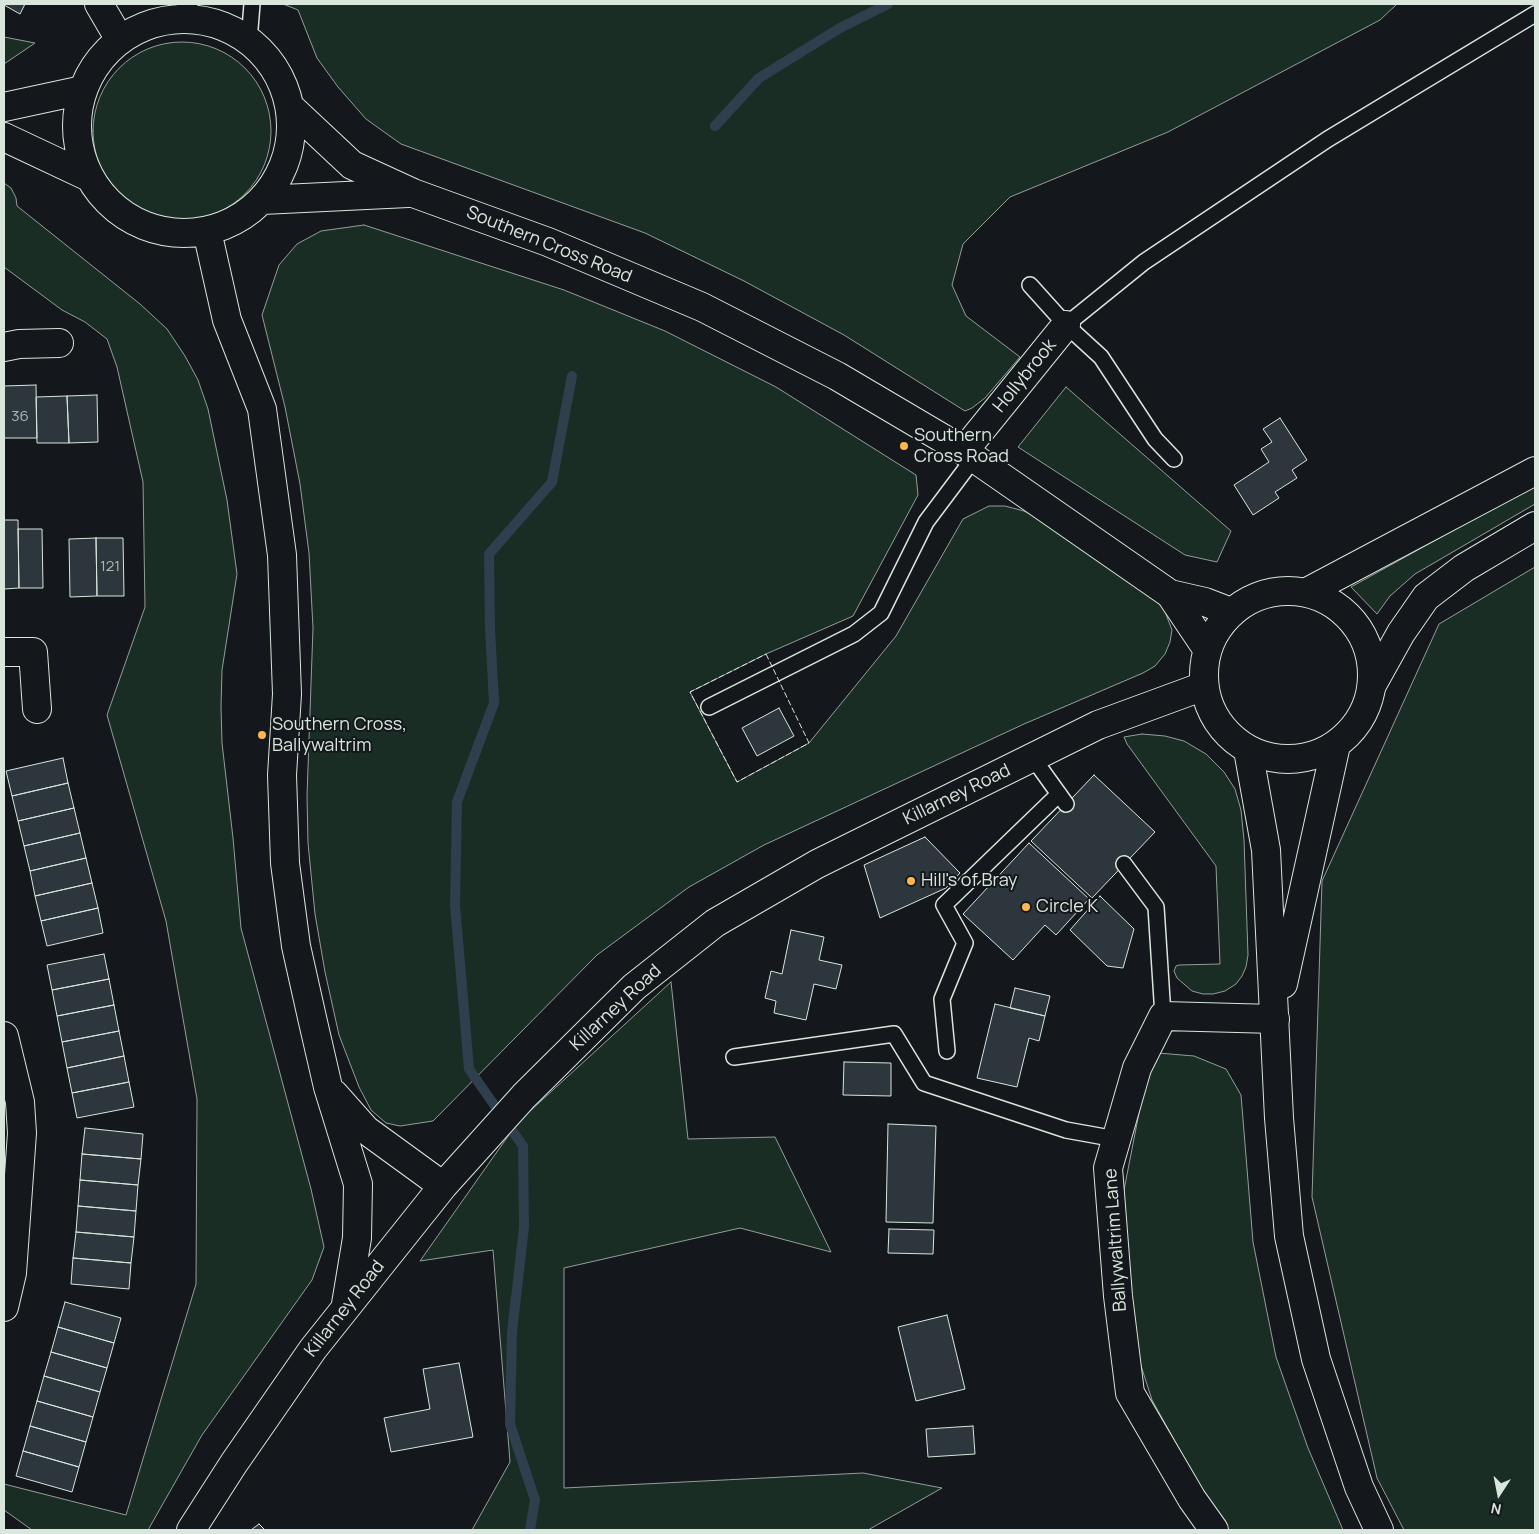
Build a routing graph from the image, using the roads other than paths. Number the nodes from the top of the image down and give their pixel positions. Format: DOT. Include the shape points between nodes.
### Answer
graph roads {
  1 [pos="99,4"];
  2 [pos="252,4"];
  3 [pos="181,12"];
  4 [pos="1535,14"];
  5 [pos="120,40"];
  6 [pos="249,41"];
  7 [pos="83,90"];
  8 [pos="290,106"];
  9 [pos="4,107"];
  10 [pos="4,138"];
  11 [pos="89,177"];
  12 [pos="414,193"];
  13 [pos="262,200"];
  14 [pos="207,231"];
  15 [pos="1030,285"];
  16 [pos="1066,324"];
  17 [pos="59,343"];
  18 [pos="4,347"];
  19 [pos="969,454"];
  20 [pos="1174,459"];
  21 [pos="1535,471"];
  22 [pos="1535,526"];
  23 [pos="1306,592"];
  24 [pos="1170,594"];
  25 [pos="1231,612"];
  26 [pos="1207,649"];
  27 [pos="4,652"];
  28 [pos="1372,685"];
  29 [pos="1204,686"];
  30 [pos="709,707"];
  31 [pos="37,709"];
  32 [pos="1336,745"];
  33 [pos="1248,750"];
  34 [pos="1033,758"];
  35 [pos="1124,864"];
  36 [pos="1163,1016"];
  37 [pos="1275,1019"];
  38 [pos="4,1036"];
  39 [pos="947,1051"];
  40 [pos="734,1057"];
  41 [pos="328,1087"];
  42 [pos="1116,1139"];
  43 [pos="443,1186"];
  44 [pos="4,1307"];
  45 [pos="345,1308"];
  46 [pos="191,1530"];
  47 [pos="1214,1530"];
  48 [pos="1379,1530"];
  1 -- 5 [label="main road"];
  2 -- 6 [label="lane"];
  3 -- 5 [label="main road, Southern Cross Road" via="144,26"];
  3 -- 6 [label="main road, Southern Cross Road" via="225,28"];
  4 -- 16 [label="lane" via="1328,139 1144,262"];
  5 -- 7 [label="main road, Southern Cross Road" via="98,62"];
  6 -- 8 [label="main road, Southern Cross Road" via="268,59"];
  7 -- 9 [label="main road"];
  7 -- 11 [label="main road, Southern Cross Road" via="76,119 79,149"];
  8 -- 12 [label="main road, Southern Cross Road" via="352,165"];
  8 -- 13 [label="main road, Southern Cross Road" via="291,140 281,172"];
  10 -- 11 [label="main road, Southern Cross Road"];
  11 -- 14 [label="main road, Southern Cross Road" via="110,204 138,222 172,233"];
  12 -- 13 [label="main road, Southern Cross Road"];
  12 -- 19 [label="main road, Southern Cross Road" via="548,242 702,307 837,376"];
  13 -- 14 [label="main road, Southern Cross Road" via="237,219"];
  14 -- 41 [label="main road" via="227,320 262,409 282,555 287,694 282,775 285,863 296,946"];
  15 -- 16 [label="lane"];
  16 -- 19 [label="main road, Hollybrook"];
  16 -- 20 [label="lane" via="1101,357 1156,439"];
  17 -- 18 [label="main road"];
  19 -- 24 [label="main road, Southern Cross Road"];
  19 -- 30 [label="lane" via="926,522 881,613 854,634"];
  21 -- 23 [label="main road"];
  22 -- 28 [label="main road" via="1464,568 1426,597"];
  23 -- 25 [label="main road" via="1268,592"];
  23 -- 28 [label="main road" via="1325,598 1342,609 1361,632 1371,658"];
  24 -- 25 [label="main road"];
  24 -- 26 [label="main road"];
  25 -- 26 [label="main road" via="1216,629"];
  26 -- 29 [label="main road"];
  27 -- 31 [label="main road" via="33,652"];
  28 -- 32 [label="main road" via="1360,720"];
  29 -- 33 [label="main road" via="1215,717 1229,736"];
  29 -- 34 [label="main road, Killarney Road" via="1098,725"];
  32 -- 33 [label="main road" via="1310,756 1282,759"];
  32 -- 37 [label="main road"];
  33 -- 37 [label="main road" via="1266,850"];
  34 -- 39 [label="lane" via="1063,799 944,905 965,943 942,999"];
  34 -- 43 [label="main road, Killarney Road" via="817,864 715,923 634,987 524,1096"];
  35 -- 36 [label="lane" via="1156,907"];
  36 -- 37 [label="main road"];
  36 -- 42 [label="main road, Ballywaltrim Lane" via="1137,1068"];
  37 -- 48 [label="main road" via="1289,1236 1316,1359 1359,1487"];
  38 -- 44 [label="main road" via="20,1102 22,1133 12,1273"];
  40 -- 42 [label="lane" via="894,1034 924,1082 1066,1130"];
  41 -- 43 [label="main road" via="366,1130"];
  41 -- 45 [label="main road" via="358,1184 357,1238"];
  42 -- 47 [label="main road, Ballywaltrim Lane" via="1108,1168 1118,1296 1130,1393 1192,1499"];
  43 -- 45 [label="main road, Killarney Road"];
  45 -- 46 [label="main road, Killarney Road" via="296,1373"];
}
